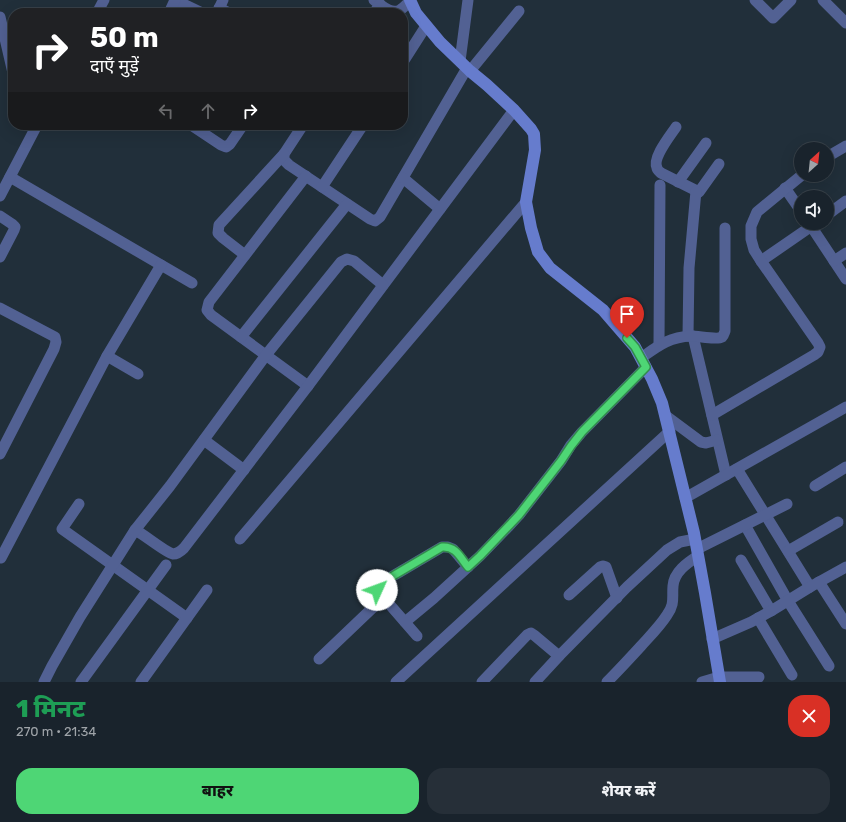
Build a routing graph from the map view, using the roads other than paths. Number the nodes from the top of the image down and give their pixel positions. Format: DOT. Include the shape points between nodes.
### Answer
graph roads {
  1 [pos="175,0"];
  2 [pos="468,0"];
  3 [pos="755,0"];
  4 [pos="791,0"];
  5 [pos="823,0"];
  6 [pos="410,1"];
  7 [pos="192,8"];
  8 [pos="401,8"];
  9 [pos="519,11"];
  10 [pos="0,17"];
  11 [pos="846,23"];
  12 [pos="426,26"];
  13 [pos="4,51"];
  14 [pos="408,54"];
  15 [pos="8,61"];
  16 [pos="466,67"];
  17 [pos="514,110"];
  18 [pos="676,127"];
  19 [pos="34,130"];
  20 [pos="198,130"];
  21 [pos="240,130"];
  22 [pos="300,130"];
  23 [pos="360,130"];
  24 [pos="706,142"];
  25 [pos="846,146"];
  26 [pos="834,153"];
  27 [pos="284,154"];
  28 [pos="719,164"];
  29 [pos="306,176"];
  30 [pos="10,177"];
  31 [pos="403,178"];
  32 [pos="678,182"];
  33 [pos="794,182"];
  34 [pos="660,185"];
  35 [pos="322,187"];
  36 [pos="786,188"];
  37 [pos="696,191"];
  38 [pos="0,196"];
  39 [pos="794,200"];
  40 [pos="846,201"];
  41 [pos="526,202"];
  42 [pos="347,204"];
  43 [pos="440,209"];
  44 [pos="834,210"];
  45 [pos="0,216"];
  46 [pos="725,228"];
  47 [pos="804,230"];
  48 [pos="816,230"];
  49 [pos="846,253"];
  50 [pos="245,255"];
  51 [pos="0,257"];
  52 [pos="761,261"];
  53 [pos="834,261"];
  54 [pos="161,264"];
  55 [pos="846,279"];
  56 [pos="192,282"];
  57 [pos="383,285"];
  58 [pos="0,308"];
  59 [pos="690,336"];
  60 [pos="241,337"];
  61 [pos="659,345"];
  62 [pos="108,356"];
  63 [pos="266,356"];
  64 [pos="643,362"];
  65 [pos="138,374"];
  66 [pos="308,386"];
  67 [pos="846,407"];
  68 [pos="712,415"];
  69 [pos="666,416"];
  70 [pos="670,431"];
  71 [pos="204,440"];
  72 [pos="717,440"];
  73 [pos="0,454"];
  74 [pos="846,467"];
  75 [pos="737,469"];
  76 [pos="244,470"];
  77 [pos="726,475"];
  78 [pos="815,486"];
  79 [pos="685,498"];
  80 [pos="79,504"];
  81 [pos="786,504"];
  82 [pos="766,515"];
  83 [pos="838,522"];
  84 [pos="745,525"];
  85 [pos="135,530"];
  86 [pos="240,539"];
  87 [pos="696,548"];
  88 [pos="788,551"];
  89 [pos="1,558"];
  90 [pos="741,560"];
  91 [pos="113,565"];
  92 [pos="166,565"];
  93 [pos="468,567"];
  94 [pos="846,567"];
  95 [pos="815,584"];
  96 [pos="148,590"];
  97 [pos="207,590"];
  98 [pos="569,595"];
  99 [pos="384,597"];
  100 [pos="617,598"];
  101 [pos="788,601"];
  102 [pos="771,611"];
  103 [pos="186,618"];
  104 [pos="758,618"];
  105 [pos="405,622"];
  106 [pos="846,624"];
  107 [pos="417,636"];
  108 [pos="712,639"];
  109 [pos="559,656"];
  110 [pos="319,659"];
  111 [pos="829,666"];
  112 [pos="792,675"];
  113 [pos="759,677"];
  114 [pos="719,680"];
  115 [pos="44,682"];
  116 [pos="81,682"];
  117 [pos="141,682"];
  118 [pos="396,682"];
  119 [pos="482,682"];
  120 [pos="535,682"];
  121 [pos="607,682"];
  122 [pos="702,682"];
  1 -- 7 [label="street"];
  2 -- 16 [label="street"];
  3 -- 4 [label="street" via="773,18"];
  5 -- 11 [label="street"];
  6 -- 8 [label="street"];
  6 -- 12 [label="main road"];
  9 -- 16 [label="street"];
  10 -- 13 [label="street"];
  12 -- 14 [label="street"];
  12 -- 16 [label="main road"];
  13 -- 15 [label="street"];
  16 -- 17 [label="main road"];
  16 -- 31 [label="street"];
  17 -- 41 [label="main road" via="531,129 535,141"];
  17 -- 43 [label="street"];
  18 -- 32 [label="street" via="657,156 656,163 661,173"];
  19 -- 30 [label="street"];
  20 -- 21 [label="street" via="226,147"];
  22 -- 27 [label="street"];
  23 -- 35 [label="street"];
  24 -- 32 [label="street"];
  25 -- 26 [label="street"];
  27 -- 29 [label="street" via="284,160"];
  27 -- 50 [label="street" via="219,225 218,233"];
  28 -- 37 [label="street" via="699,192"];
  29 -- 35 [label="street"];
  29 -- 50 [label="street"];
  30 -- 38 [label="street"];
  30 -- 54 [label="street"];
  31 -- 42 [label="street" via="380,217 375,221"];
  31 -- 43 [label="street"];
  32 -- 37 [label="street"];
  33 -- 36 [label="street"];
  34 -- 61 [label="street"];
  35 -- 42 [label="street"];
  36 -- 39 [label="street"];
  36 -- 52 [label="street" via="757,212 751,226 754,250"];
  37 -- 59 [label="street" via="689,268"];
  40 -- 44 [label="street"];
  41 -- 64 [label="main road" via="538,252 550,268 603,310 635,347"];
  41 -- 86 [label="street"];
  42 -- 60 [label="street"];
  43 -- 57 [label="street"];
  45 -- 51 [label="street" via="15,227"];
  46 -- 59 [label="street" via="724,335 721,338"];
  47 -- 52 [label="street"];
  48 -- 53 [label="street"];
  49 -- 53 [label="street"];
  50 -- 60 [label="street" via="209,302 207,310"];
  52 -- 68 [label="street" via="820,347 814,355"];
  53 -- 55 [label="street"];
  54 -- 56 [label="street"];
  54 -- 62 [label="street"];
  57 -- 63 [label="street" via="354,261 347,259 341,262"];
  57 -- 66 [label="street"];
  58 -- 73 [label="street" via="55,337 56,342"];
  59 -- 61 [label="street"];
  59 -- 68 [label="street"];
  60 -- 63 [label="street"];
  61 -- 64 [label="street"];
  62 -- 65 [label="street"];
  62 -- 89 [label="street"];
  63 -- 66 [label="street"];
  63 -- 71 [label="street"];
  64 -- 69 [label="main road"];
  64 -- 93 [label="street" via="582,432 519,515"];
  66 -- 76 [label="street"];
  67 -- 75 [label="street"];
  68 -- 72 [label="street"];
  69 -- 70 [label="main road"];
  69 -- 72 [label="street" via="701,442"];
  70 -- 79 [label="main road"];
  70 -- 118 [label="street"];
  71 -- 76 [label="street"];
  71 -- 85 [label="street"];
  72 -- 77 [label="street"];
  74 -- 78 [label="street"];
  75 -- 77 [label="street"];
  75 -- 82 [label="street"];
  76 -- 85 [label="street" via="179,553 167,551"];
  77 -- 79 [label="street"];
  79 -- 87 [label="main road"];
  80 -- 91 [label="street" via="62,529"];
  81 -- 82 [label="street"];
  82 -- 84 [label="street"];
  82 -- 88 [label="street"];
  83 -- 88 [label="street"];
  84 -- 87 [label="street"];
  84 -- 101 [label="street"];
  85 -- 91 [label="street"];
  87 -- 100 [label="street" via="680,542 666,550"];
  87 -- 108 [label="main road"];
  87 -- 121 [label="street" via="675,577 671,609 666,617"];
  88 -- 95 [label="street"];
  90 -- 102 [label="street"];
  91 -- 96 [label="street"];
  91 -- 115 [label="street" via="80,617"];
  92 -- 96 [label="street"];
  93 -- 99 [label="street" via="454,549 442,547 381,583 377,590"];
  93 -- 105 [label="street"];
  94 -- 95 [label="street"];
  95 -- 101 [label="street"];
  95 -- 106 [label="street"];
  96 -- 103 [label="street"];
  96 -- 116 [label="street"];
  97 -- 103 [label="street"];
  98 -- 100 [label="street" via="603,566 606,567"];
  99 -- 105 [label="street"];
  99 -- 110 [label="street"];
  100 -- 109 [label="street"];
  101 -- 102 [label="street"];
  101 -- 111 [label="street"];
  102 -- 104 [label="street"];
  103 -- 117 [label="street"];
  104 -- 108 [label="street"];
  104 -- 112 [label="street"];
  105 -- 107 [label="street"];
  108 -- 114 [label="main road"];
  109 -- 119 [label="street" via="531,633"];
  109 -- 120 [label="street"];
  113 -- 114 [label="street"];
  114 -- 122 [label="street"];
}
